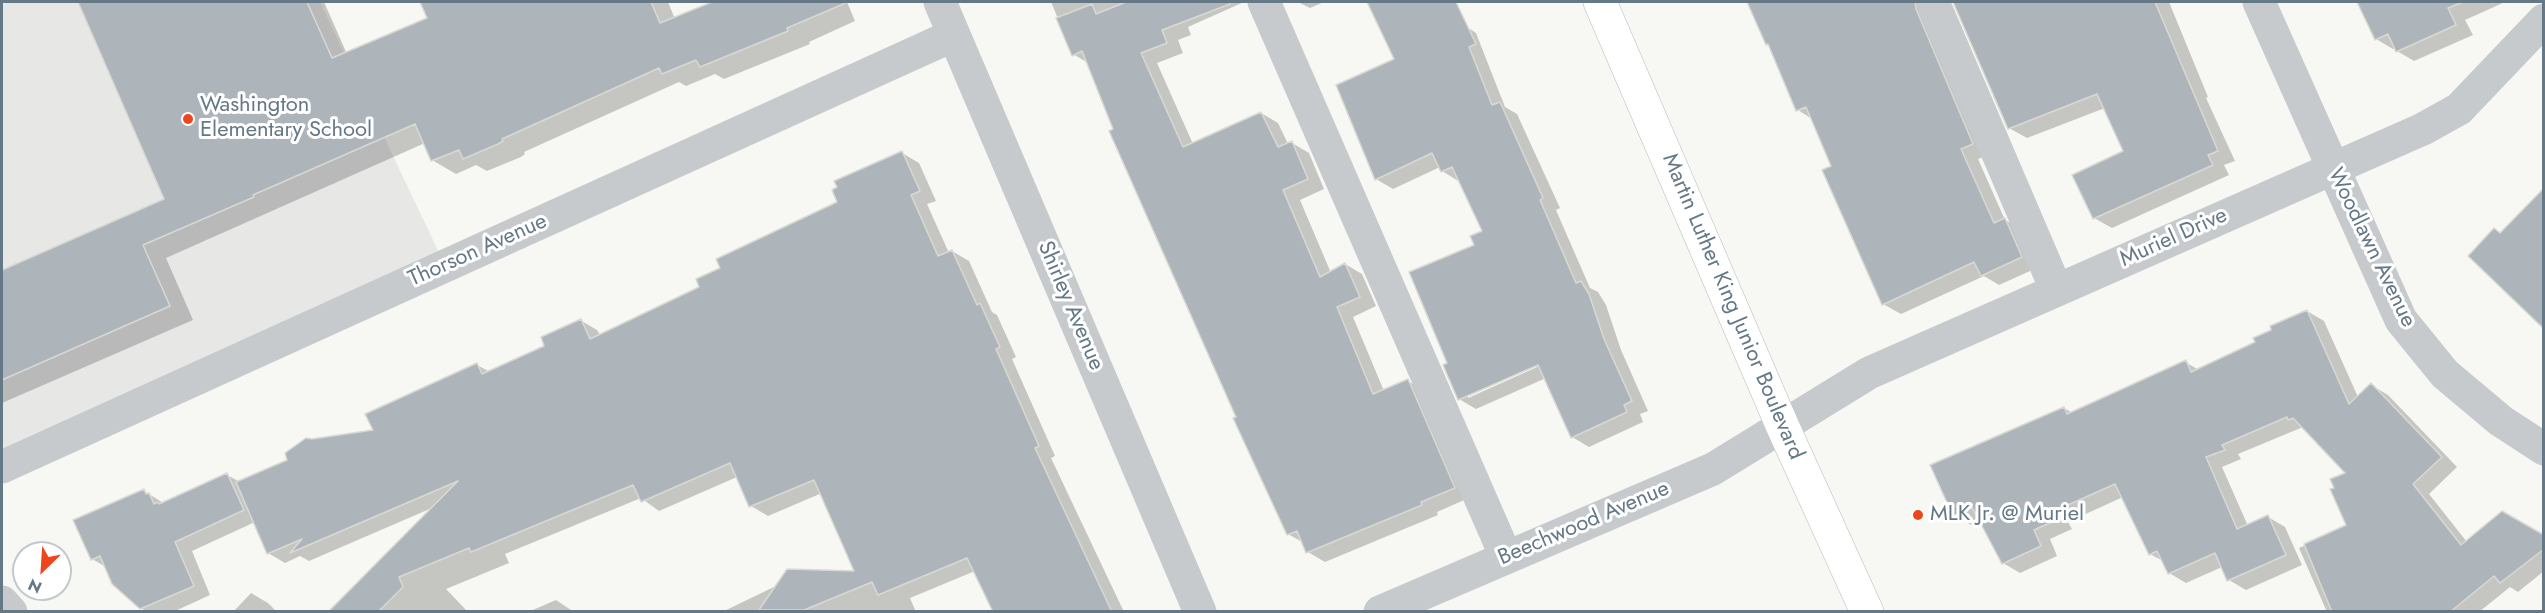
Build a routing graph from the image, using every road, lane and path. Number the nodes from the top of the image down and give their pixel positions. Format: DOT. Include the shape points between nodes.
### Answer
graph roads {
  1 [pos="940,2"];
  2 [pos="1264,2"];
  3 [pos="1600,2"];
  4 [pos="1933,2"];
  5 [pos="2259,2"];
  6 [pos="2544,20"];
  7 [pos="954,35"];
  8 [pos="2333,168"];
  9 [pos="2056,290"];
  10 [pos="1782,425"];
  11 [pos="2544,449"];
  12 [pos="2,467"];
  13 [pos="1506,557"];
  14 [pos="1445,598"];
  15 [pos="2,603"];
  16 [pos="10,612"];
  17 [pos="1200,612"];
  18 [pos="1380,612"];
  19 [pos="1867,612"];
  1 -- 7 [label="street, Shirley Avenue"];
  2 -- 13 [label="street"];
  3 -- 10 [label="main road, Martin Luther King Junior Boulevard"];
  4 -- 9 [label="street"];
  5 -- 8 [label="street, Woodlawn Avenue"];
  6 -- 8 [label="street, Muriel Drive" via="2459,109"];
  7 -- 12 [label="street, Thorson Avenue"];
  7 -- 17 [label="street, Shirley Avenue"];
  8 -- 9 [label="street, Muriel Drive"];
  8 -- 11 [label="street, Woodlawn Avenue" via="2401,320 2445,374 2500,421"];
  9 -- 10 [label="street, Muriel Drive" via="1869,372"];
  10 -- 13 [label="street, Beechwood Avenue" via="1713,470"];
  10 -- 19 [label="main road, Martin Luther King Junior Boulevard"];
  13 -- 14 [label="street, Beechwood Avenue"];
  14 -- 18 [label="street, Beechwood Avenue"];
  15 -- 16 [label="street"];
}
